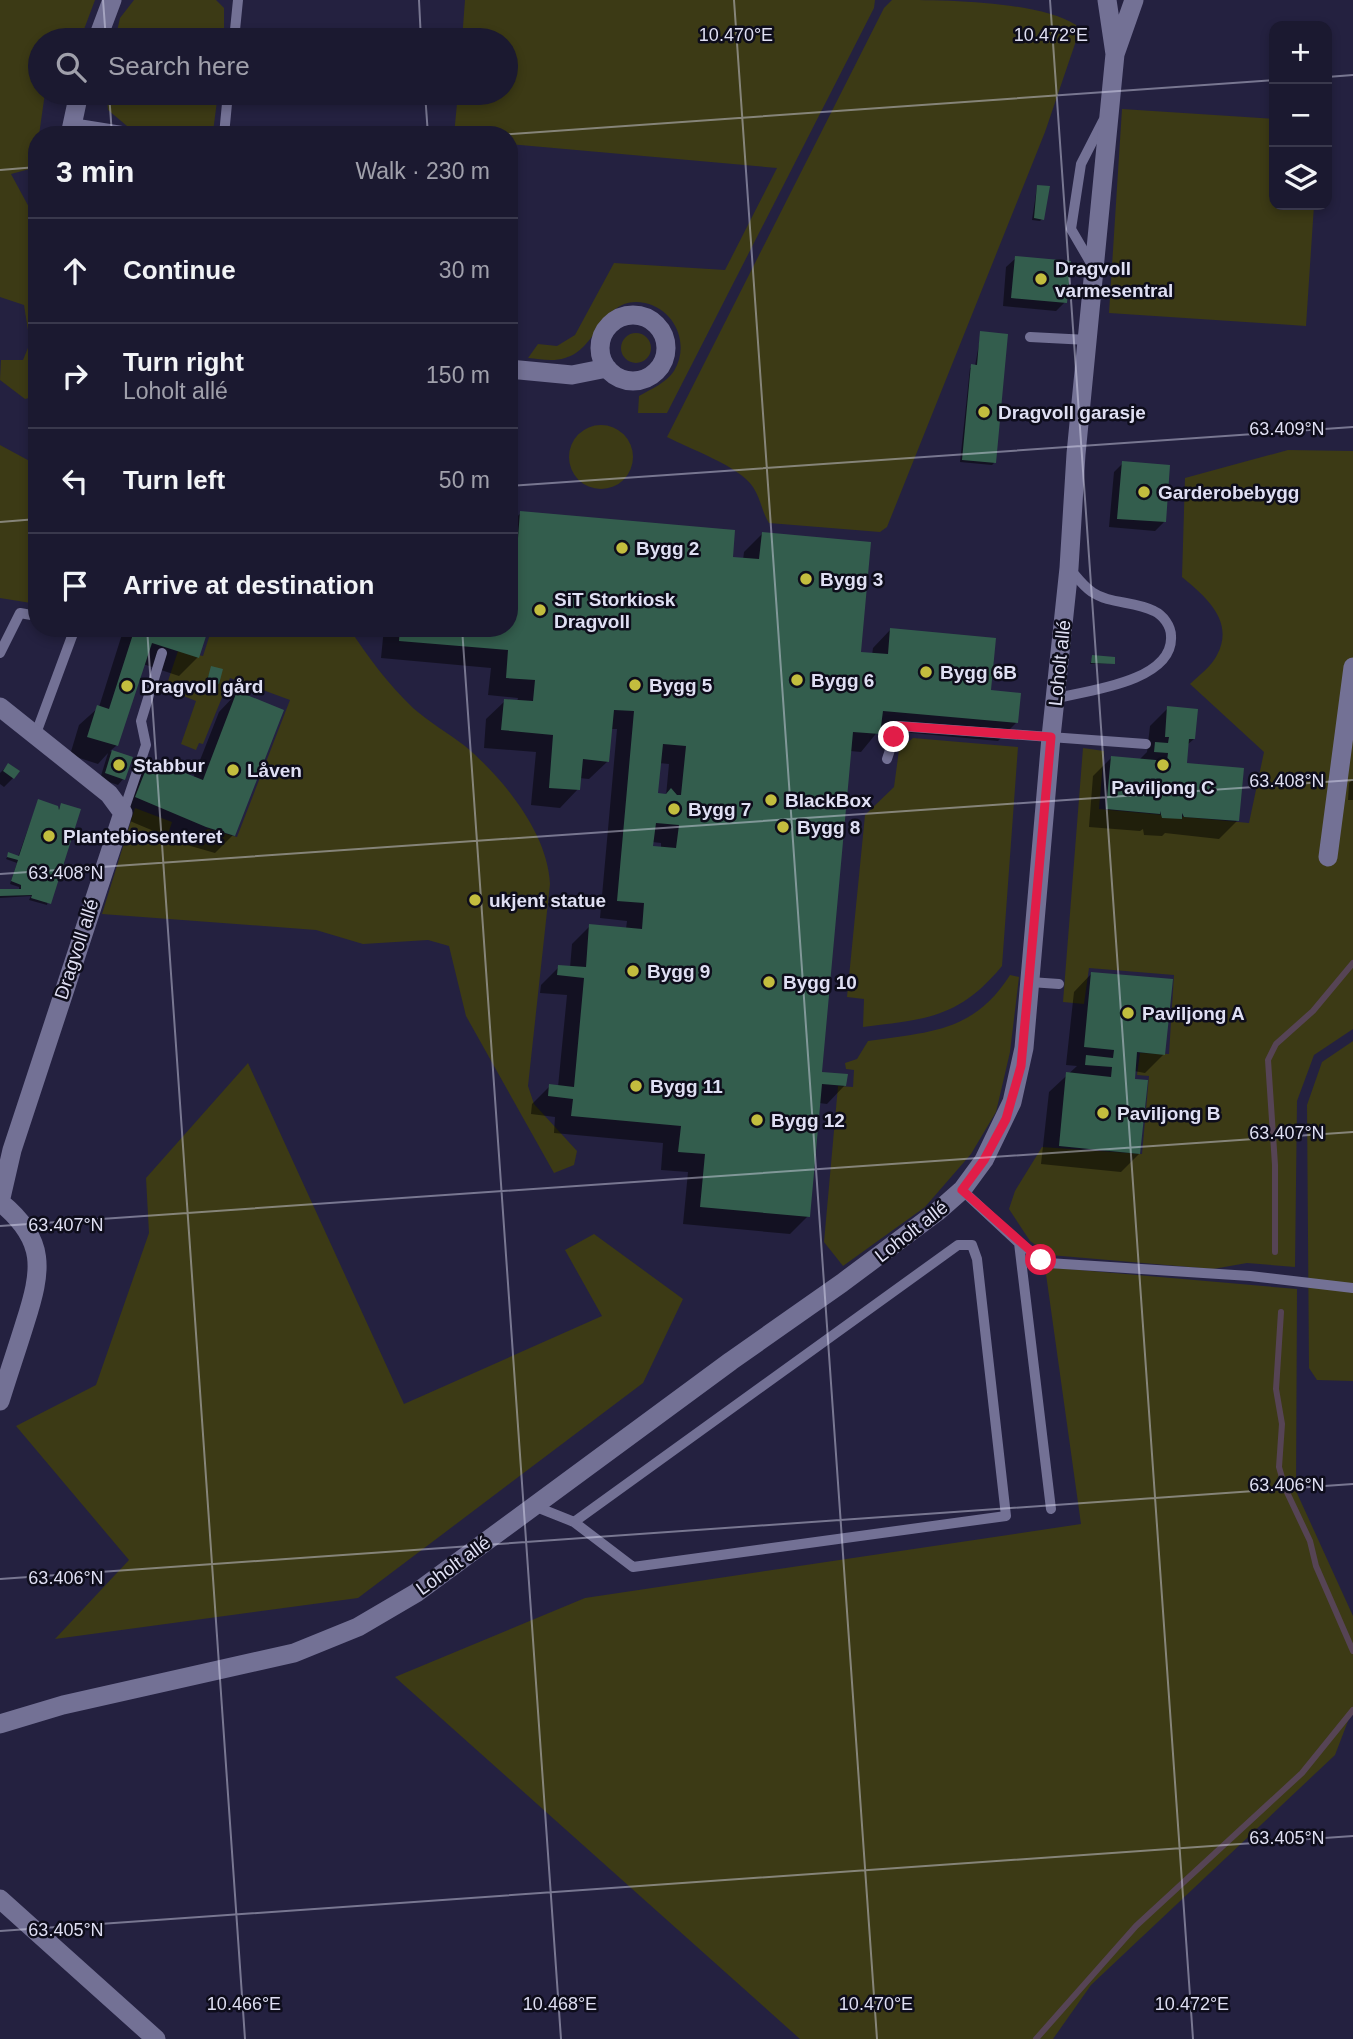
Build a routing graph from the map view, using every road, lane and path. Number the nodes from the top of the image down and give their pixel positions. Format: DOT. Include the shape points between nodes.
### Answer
graph roads {
  1 [pos="112,0"];
  2 [pos="238,0"];
  3 [pos="1107,0"];
  4 [pos="1134,0"];
  5 [pos="102,28"];
  6 [pos="235,28"];
  7 [pos="1115,54"];
  8 [pos="76,105"];
  9 [pos="227,105"];
  10 [pos="1110,108"];
  11 [pos="72,126"];
  12 [pos="225,126"];
  13 [pos="1095,270"];
  14 [pos="1030,337"];
  15 [pos="1089,340"];
  16 [pos="607,368"];
  17 [pos="518,370"];
  18 [pos="1069,568"];
  19 [pos="28,614"];
  20 [pos="72,637"];
  21 [pos="0,653"];
  22 [pos="162,653"];
  23 [pos="1353,667"];
  24 [pos="1056,698"];
  25 [pos="0,706"];
  26 [pos="35,736"];
  27 [pos="1051,737"];
  28 [pos="1146,744"];
  29 [pos="887,759"];
  30 [pos="123,813"];
  31 [pos="1328,857"];
  32 [pos="1030,982"];
  33 [pos="1059,984"];
  34 [pos="962,1190"];
  35 [pos="0,1202"];
  36 [pos="1019,1242"];
  37 [pos="1353,1288"];
  38 [pos="0,1401"];
  39 [pos="534,1506"];
  40 [pos="1051,1509"];
  41 [pos="574,1522"];
  42 [pos="0,1724"];
  43 [pos="0,1899"];
  44 [pos="156,2039"];
  1 -- 5 [label="street"];
  2 -- 6 [label="lane"];
  3 -- 7 [label="street, Loholt allé"];
  4 -- 7 [label="street, Loholt allé"];
  7 -- 10 [label="street, Loholt allé"];
  8 -- 11 [label="street"];
  9 -- 12 [label="lane"];
  10 -- 13 [label="street, Loholt allé"];
  10 -- 13 [label="lane" via="1081,164 1071,229"];
  13 -- 15 [label="street, Loholt allé"];
  14 -- 15 [label="lane"];
  15 -- 18 [label="street, Loholt allé"];
  16 -- 17 [label="street" via="572,375"];
  18 -- 24 [label="street, Loholt allé"];
  18 -- 24 [label="lane" via="1092,593 1153,610 1167,622 1171,641 1162,663 1147,673"];
  19 -- 21 [label="lane" via="20,613"];
  20 -- 26 [label="lane"];
  22 -- 30 [label="lane" via="141,721 146,745"];
  23 -- 31 [label="street"];
  24 -- 27 [label="street, Loholt allé"];
  25 -- 26 [label="street"];
  26 -- 30 [label="street" via="109,794"];
  27 -- 28 [label="lane"];
  27 -- 29 [label="lane" via="898,726"];
  27 -- 32 [label="street, Loholt allé"];
  30 -- 35 [label="street, Dragvoll allé" via="12,1150"];
  32 -- 33 [label="lane"];
  32 -- 34 [label="street, Loholt allé" via="1021,1066 1012,1102 984,1160"];
  34 -- 36 [label="lane"];
  34 -- 39 [label="street, Loholt allé" via="842,1283"];
  35 -- 38 [label="street" via="27,1228 38,1269 35,1293"];
  36 -- 37 [label="lane" via="1048,1263 1250,1276"];
  36 -- 40 [label="lane"];
  39 -- 41 [label="lane"];
  39 -- 42 [label="street, Loholt allé" via="416,1593 358,1627 294,1653 63,1705"];
  41 -- 41 [label="lane" via="633,1567 1006,1516 972,1245 958,1245"];
  43 -- 44 [label="street"];
}
